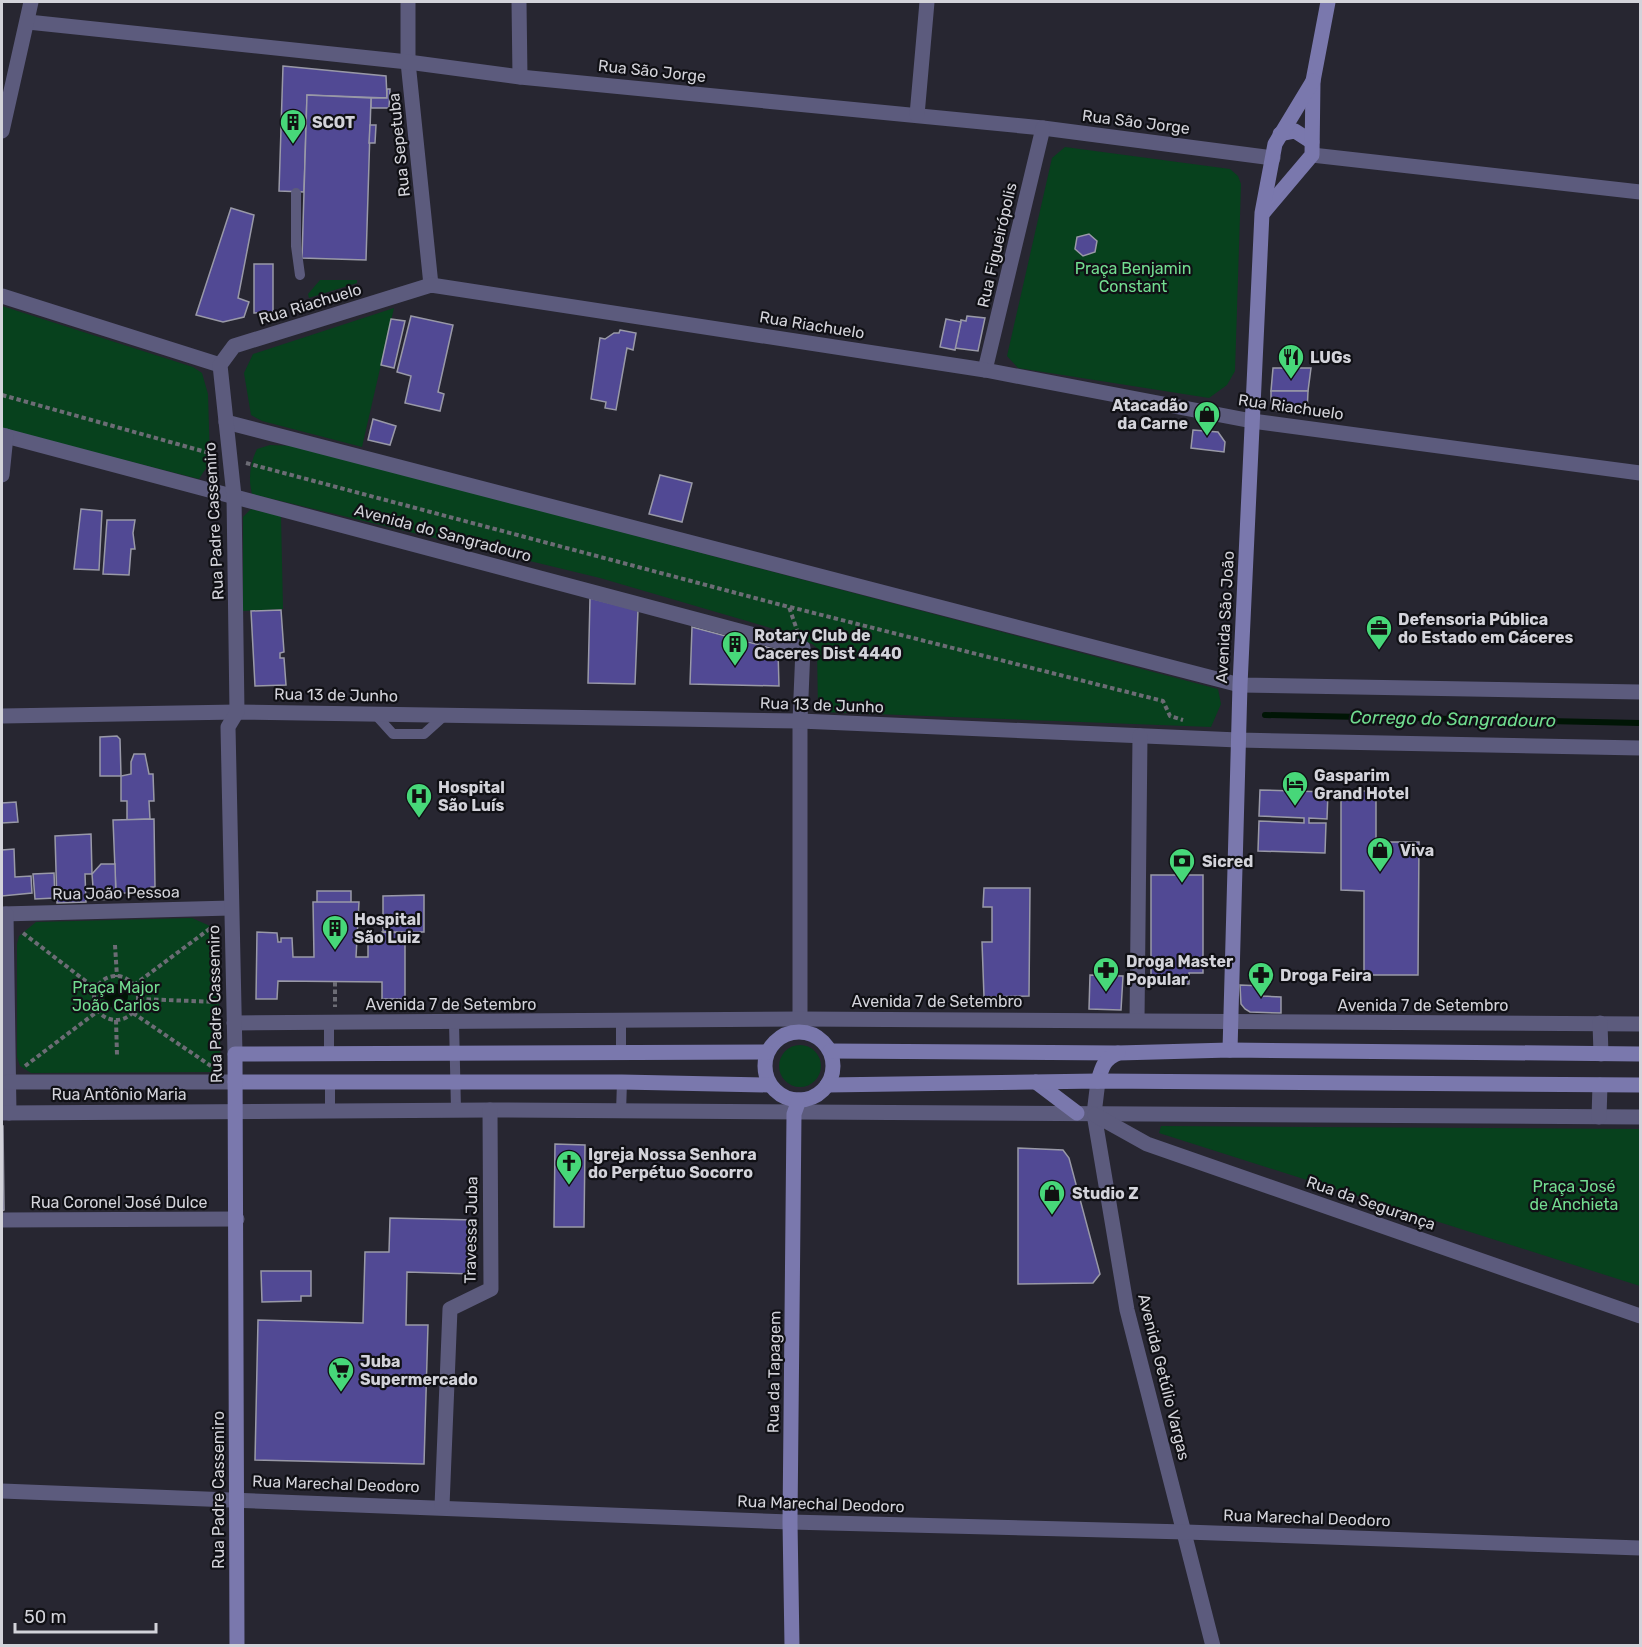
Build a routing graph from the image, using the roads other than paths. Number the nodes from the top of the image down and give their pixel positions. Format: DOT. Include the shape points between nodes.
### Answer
graph roads {
  1 [pos="31,2"];
  2 [pos="408,2"];
  3 [pos="519,2"];
  4 [pos="927,2"];
  5 [pos="1328,2"];
  6 [pos="28,22"];
  7 [pos="408,62"];
  8 [pos="520,77"];
  9 [pos="1313,81"];
  10 [pos="917,115"];
  11 [pos="1043,128"];
  12 [pos="2,131"];
  13 [pos="1280,134"];
  14 [pos="1312,148"];
  15 [pos="1273,158"];
  16 [pos="1299,172"];
  17 [pos="1641,192"];
  18 [pos="296,193"];
  19 [pos="1262,213"];
  20 [pos="300,275"];
  21 [pos="431,285"];
  22 [pos="2,296"];
  23 [pos="220,365"];
  24 [pos="985,370"];
  25 [pos="1252,421"];
  26 [pos="226,422"];
  27 [pos="4,436"];
  28 [pos="1641,473"];
  29 [pos="2,474"];
  30 [pos="234,496"];
  31 [pos="1240,685"];
  32 [pos="1641,692"];
  33 [pos="237,712"];
  34 [pos="2,716"];
  35 [pos="800,721"];
  36 [pos="1140,736"];
  37 [pos="1238,740"];
  38 [pos="1641,748"];
  39 [pos="231,908"];
  40 [pos="4,914"];
  41 [pos="621,1020"];
  42 [pos="1137,1020"];
  43 [pos="454,1022"];
  44 [pos="1231,1022"];
  45 [pos="234,1023"];
  46 [pos="329,1023"];
  47 [pos="1600,1023"];
  48 [pos="1641,1023"];
  49 [pos="801,1025"];
  50 [pos="1230,1050"];
  51 [pos="830,1051"];
  52 [pos="454,1052"];
  53 [pos="767,1052"];
  54 [pos="329,1053"];
  55 [pos="621,1053"];
  56 [pos="1118,1053"];
  57 [pos="235,1054"];
  58 [pos="1601,1054"];
  59 [pos="1641,1054"];
  60 [pos="1098,1081"];
  61 [pos="9,1082"];
  62 [pos="235,1082"];
  63 [pos="330,1082"];
  64 [pos="455,1082"];
  65 [pos="622,1082"];
  66 [pos="1036,1082"];
  67 [pos="770,1085"];
  68 [pos="827,1085"];
  69 [pos="1600,1085"];
  70 [pos="1641,1085"];
  71 [pos="797,1107"];
  72 [pos="456,1110"];
  73 [pos="490,1110"];
  74 [pos="236,1111"];
  75 [pos="330,1111"];
  76 [pos="621,1112"];
  77 [pos="5,1113"];
  78 [pos="1077,1113"];
  79 [pos="1094,1114"];
  80 [pos="1599,1117"];
  81 [pos="1641,1117"];
  82 [pos="237,1219"];
  83 [pos="2,1220"];
  84 [pos="1641,1316"];
  85 [pos="2,1491"];
  86 [pos="236,1498"];
  87 [pos="442,1506"];
  88 [pos="790,1522"];
  89 [pos="1185,1532"];
  90 [pos="1641,1548"];
  91 [pos="237,1646"];
  92 [pos="792,1646"];
  93 [pos="1213,1646"];
  1 -- 6 [label="street"];
  2 -- 7 [label="street, Rua Sepetuba"];
  3 -- 8 [label="street"];
  4 -- 10 [label="street"];
  5 -- 9 [label="main road, Avenida São João"];
  6 -- 7 [label="street, Rua São Jorge"];
  6 -- 12 [label="street"];
  7 -- 8 [label="street, Rua São Jorge"];
  7 -- 21 [label="street, Rua Sepetuba"];
  8 -- 10 [label="street, Rua São Jorge"];
  9 -- 13 [label="main road, Avenida São João"];
  9 -- 14 [label="main road, Avenida São João"];
  10 -- 11 [label="street, Rua São Jorge"];
  11 -- 15 [label="street, Rua São Jorge"];
  11 -- 24 [label="street, Rua Figueirópolis"];
  13 -- 14 [label="main road" via="1295,131"];
  13 -- 15 [label="main road, Avenida São João"];
  14 -- 16 [label="main road"];
  14 -- 17 [label="street"];
  15 -- 16 [label="main road" via="1281,167"];
  15 -- 19 [label="main road, Avenida São João"];
  16 -- 19 [label="main road"];
  18 -- 20 [label="lane"];
  19 -- 25 [label="main road, Avenida São João"];
  21 -- 23 [label="street, Rua Riachuelo" via="234,346"];
  21 -- 24 [label="street, Rua Riachuelo"];
  22 -- 23 [label="street"];
  23 -- 26 [label="street, Rua Padre Cassemiro"];
  24 -- 25 [label="street, Rua Riachuelo"];
  25 -- 28 [label="street, Rua Riachuelo"];
  25 -- 31 [label="main road, Avenida São João"];
  26 -- 30 [label="street, Rua Padre Cassemiro"];
  26 -- 31 [label="street"];
  27 -- 29 [label="street"];
  27 -- 30 [label="street, Avenida do Sangradouro"];
  30 -- 33 [label="street, Rua Padre Cassemiro"];
  30 -- 35 [label="street, Avenida do Sangradouro" via="803,648"];
  31 -- 32 [label="street"];
  31 -- 37 [label="main road, Avenida São João"];
  33 -- 34 [label="street, Rua 13 de Junho"];
  33 -- 35 [label="street, Rua 13 de Junho"];
  33 -- 39 [label="street, Rua Padre Cassemiro" via="228,727"];
  35 -- 36 [label="street, Rua 13 de Junho"];
  35 -- 49 [label="street"];
  36 -- 37 [label="street, Rua 13 de Junho"];
  36 -- 42 [label="street"];
  37 -- 38 [label="street, Rua 13 de Junho"];
  37 -- 44 [label="main road, Avenida São João"];
  39 -- 40 [label="street, Rua João Pessoa"];
  39 -- 45 [label="street, Rua Padre Cassemiro"];
  40 -- 61 [label="street"];
  41 -- 43 [label="street, Avenida 7 de Setembro"];
  41 -- 49 [label="street, Avenida 7 de Setembro"];
  41 -- 55 [label="lane"];
  42 -- 44 [label="street, Avenida 7 de Setembro"];
  42 -- 49 [label="street, Avenida 7 de Setembro"];
  43 -- 46 [label="street, Avenida 7 de Setembro"];
  43 -- 52 [label="lane"];
  44 -- 47 [label="street, Avenida 7 de Setembro"];
  44 -- 50 [label="main road, Avenida São João"];
  45 -- 46 [label="street, Avenida 7 de Setembro"];
  45 -- 57 [label="street, Rua Padre Cassemiro"];
  46 -- 54 [label="lane"];
  47 -- 48 [label="street, Avenida 7 de Setembro"];
  47 -- 58 [label="street"];
  49 -- 51 [label="main road"];
  49 -- 53 [label="main road" via="782,1036"];
  50 -- 56 [label="main road"];
  50 -- 58 [label="main road"];
  51 -- 56 [label="main road"];
  51 -- 68 [label="main road" via="832,1074"];
  52 -- 54 [label="main road"];
  52 -- 55 [label="main road"];
  52 -- 64 [label="lane"];
  53 -- 55 [label="main road"];
  53 -- 67 [label="main road" via="764,1063"];
  54 -- 57 [label="main road"];
  56 -- 60 [label="main road" via="1108,1057"];
  57 -- 62 [label="main road, Rua Padre Cassemiro"];
  58 -- 59 [label="main road"];
  60 -- 66 [label="main road"];
  60 -- 69 [label="main road"];
  60 -- 79 [label="street, Avenida Getúlio Vargas"];
  61 -- 62 [label="street"];
  61 -- 77 [label="street"];
  62 -- 63 [label="main road"];
  62 -- 74 [label="main road, Rua Padre Cassemiro"];
  63 -- 64 [label="main road"];
  63 -- 75 [label="lane"];
  64 -- 65 [label="main road"];
  64 -- 72 [label="lane"];
  65 -- 67 [label="main road"];
  65 -- 76 [label="lane"];
  66 -- 68 [label="main road"];
  66 -- 78 [label="main road"];
  67 -- 71 [label="main road"];
  68 -- 71 [label="main road"];
  69 -- 70 [label="main road"];
  69 -- 80 [label="street"];
  71 -- 76 [label="street"];
  71 -- 78 [label="street"];
  71 -- 88 [label="main road, Rua da Tapagem"];
  72 -- 73 [label="street"];
  72 -- 75 [label="street"];
  73 -- 76 [label="street"];
  73 -- 87 [label="street, Travessa Juba" via="490,1289 450,1309"];
  74 -- 75 [label="street"];
  74 -- 77 [label="street, Rua Antônio Maria"];
  74 -- 82 [label="main road, Rua Padre Cassemiro"];
  78 -- 79 [label="street"];
  79 -- 80 [label="street"];
  79 -- 84 [label="street, Rua da Segurança" via="1147,1144"];
  79 -- 89 [label="street, Avenida Getúlio Vargas" via="1127,1310"];
  80 -- 81 [label="street"];
  82 -- 83 [label="street, Rua Coronel José Dulce"];
  82 -- 86 [label="main road, Rua Padre Cassemiro"];
  85 -- 86 [label="street, Rua Marechal Deodoro"];
  86 -- 87 [label="street, Rua Marechal Deodoro"];
  86 -- 91 [label="main road, Rua Padre Cassemiro"];
  87 -- 88 [label="street, Rua Marechal Deodoro"];
  88 -- 89 [label="street, Rua Marechal Deodoro"];
  88 -- 92 [label="main road, Rua da Tapagem"];
  89 -- 90 [label="street, Rua Marechal Deodoro"];
  89 -- 93 [label="street, Avenida Getúlio Vargas"];
}
